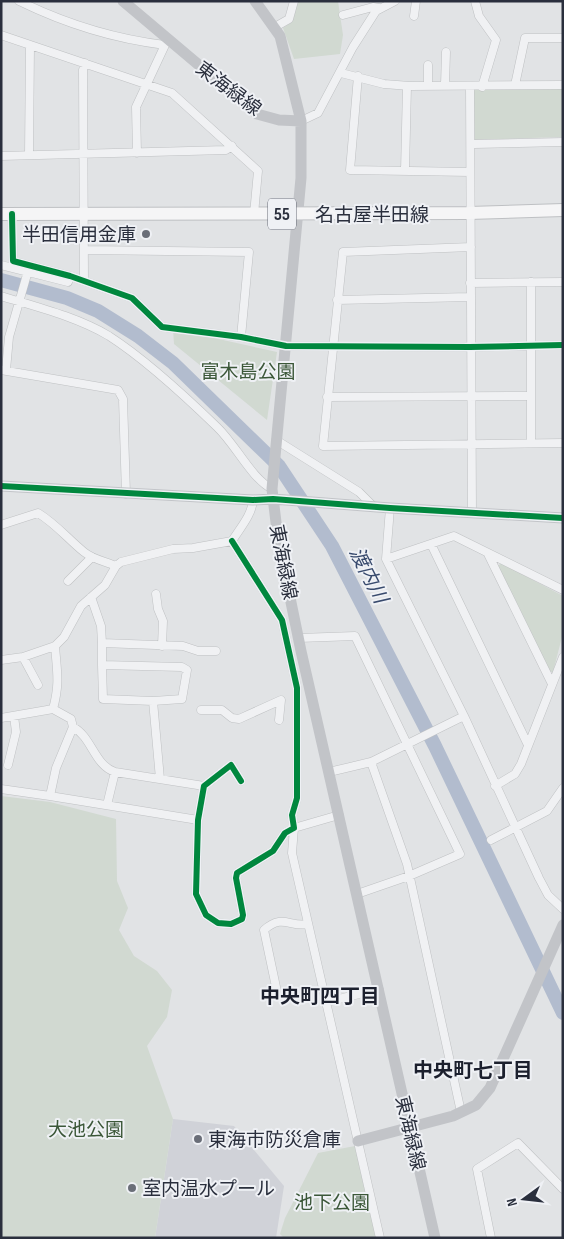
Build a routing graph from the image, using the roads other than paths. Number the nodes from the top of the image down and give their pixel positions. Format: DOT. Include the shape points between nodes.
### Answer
graph roads {
  1 [pos="19,1"];
  2 [pos="123,1"];
  3 [pos="255,1"];
  4 [pos="294,1"];
  5 [pos="394,1"];
  6 [pos="416,1"];
  7 [pos="475,1"];
  8 [pos="379,8"];
  9 [pos="344,15"];
  10 [pos="414,16"];
  11 [pos="274,28"];
  12 [pos="1,35"];
  13 [pos="563,38"];
  14 [pos="167,43"];
  15 [pos="30,45"];
  16 [pos="446,52"];
  17 [pos="85,63"];
  18 [pos="428,65"];
  19 [pos="340,73"];
  20 [pos="358,76"];
  21 [pos="147,84"];
  22 [pos="515,85"];
  23 [pos="563,85"];
  24 [pos="407,86"];
  25 [pos="428,86"];
  26 [pos="445,86"];
  27 [pos="470,86"];
  28 [pos="482,87"];
  29 [pos="301,121"];
  30 [pos="563,142"];
  31 [pos="474,144"];
  32 [pos="232,146"];
  33 [pos="137,152"];
  34 [pos="84,154"];
  35 [pos="29,155"];
  36 [pos="1,156"];
  37 [pos="405,171"];
  38 [pos="470,172"];
  39 [pos="563,210"];
  40 [pos="84,213"];
  41 [pos="469,213"];
  42 [pos="7,214"];
  43 [pos="254,214"];
  44 [pos="297,214"];
  45 [pos="471,247"];
  46 [pos="85,250"];
  47 [pos="1,265"];
  48 [pos="28,271"];
  49 [pos="70,276"];
  50 [pos="84,280"];
  51 [pos="532,282"];
  52 [pos="563,282"];
  53 [pos="470,283"];
  54 [pos="1,296"];
  55 [pos="470,297"];
  56 [pos="19,299"];
  57 [pos="337,300"];
  58 [pos="241,337"];
  59 [pos="563,345"];
  60 [pos="286,346"];
  61 [pos="333,346"];
  62 [pos="532,346"];
  63 [pos="470,347"];
  64 [pos="4,370"];
  65 [pos="471,396"];
  66 [pos="531,396"];
  67 [pos="327,397"];
  68 [pos="563,442"];
  69 [pos="532,443"];
  70 [pos="473,444"];
  71 [pos="275,445"];
  72 [pos="1,486"];
  73 [pos="126,494"];
  74 [pos="273,494"];
  75 [pos="253,500"];
  76 [pos="373,506"];
  77 [pos="390,508"];
  78 [pos="472,513"];
  79 [pos="563,518"];
  80 [pos="1,525"];
  81 [pos="232,541"];
  82 [pos="430,544"];
  83 [pos="488,554"];
  84 [pos="92,557"];
  85 [pos="386,558"];
  86 [pos="116,566"];
  87 [pos="68,581"];
  88 [pos="563,590"];
  89 [pos="156,594"];
  90 [pos="91,597"];
  91 [pos="299,638"];
  92 [pos="102,643"];
  93 [pos="55,646"];
  94 [pos="162,646"];
  95 [pos="216,652"];
  96 [pos="23,657"];
  97 [pos="563,657"];
  98 [pos="1,660"];
  99 [pos="102,665"];
  100 [pos="552,684"];
  101 [pos="38,685"];
  102 [pos="296,695"];
  103 [pos="281,700"];
  104 [pos="153,701"];
  105 [pos="53,709"];
  106 [pos="201,710"];
  107 [pos="14,716"];
  108 [pos="464,716"];
  109 [pos="1,718"];
  110 [pos="279,720"];
  111 [pos="73,727"];
  112 [pos="410,743"];
  113 [pos="528,745"];
  114 [pos="371,762"];
  115 [pos="8,765"];
  116 [pos="115,772"];
  117 [pos="329,772"];
  118 [pos="160,779"];
  119 [pos="241,781"];
  120 [pos="204,786"];
  121 [pos="495,786"];
  122 [pos="563,788"];
  123 [pos="1,790"];
  124 [pos="50,796"];
  125 [pos="107,805"];
  126 [pos="339,815"];
  127 [pos="198,820"];
  128 [pos="294,828"];
  129 [pos="516,828"];
  130 [pos="491,840"];
  131 [pos="410,876"];
  132 [pos="357,894"];
  133 [pos="563,909"];
  134 [pos="308,924"];
  135 [pos="563,925"];
  136 [pos="276,987"];
  137 [pos="379,990"];
  138 [pos="326,1002"];
  139 [pos="460,1112"];
  140 [pos="410,1127"];
  141 [pos="358,1141"];
  142 [pos="563,1190"];
  143 [pos="380,1238"];
  144 [pos="435,1238"];
  145 [pos="490,1238"];
  1 -- 14 [label="street" via="111,36 134,42"];
  2 -- 14 [label="main road, 東海緑線"];
  3 -- 11 [label="main road"];
  4 -- 11 [label="street" via="289,19"];
  5 -- 8 [label="street"];
  6 -- 10 [label="street"];
  7 -- 28 [label="street" via="479,16 496,40"];
  8 -- 9 [label="street"];
  8 -- 19 [label="street"];
  11 -- 29 [label="main road" via="282,42"];
  12 -- 15 [label="street"];
  13 -- 22 [label="street" via="525,38"];
  14 -- 21 [label="street"];
  14 -- 29 [label="main road, 東海緑線" via="257,114"];
  15 -- 17 [label="street"];
  15 -- 35 [label="street"];
  16 -- 26 [label="street"];
  17 -- 21 [label="street"];
  17 -- 34 [label="street"];
  18 -- 25 [label="street"];
  19 -- 20 [label="street"];
  19 -- 29 [label="street" via="318,113"];
  20 -- 24 [label="street" via="384,84"];
  20 -- 37 [label="street" via="350,170"];
  21 -- 32 [label="street" via="172,93"];
  21 -- 33 [label="street" via="136,107"];
  22 -- 23 [label="street"];
  22 -- 28 [label="street"];
  24 -- 25 [label="street"];
  24 -- 37 [label="street"];
  25 -- 26 [label="street"];
  26 -- 27 [label="street"];
  27 -- 28 [label="street"];
  27 -- 38 [label="street"];
  29 -- 44 [label="main road, 東海緑線" via="302,163"];
  30 -- 31 [label="street"];
  32 -- 33 [label="street" via="226,150"];
  32 -- 43 [label="street" via="258,171"];
  33 -- 34 [label="street"];
  34 -- 35 [label="street"];
  34 -- 40 [label="street"];
  35 -- 36 [label="street"];
  37 -- 38 [label="street"];
  38 -- 41 [label="street"];
  39 -- 41 [label="main road, 名古屋半田線 / 55"];
  40 -- 42 [label="main road, 名古屋半田線 / 55"];
  40 -- 43 [label="main road, 名古屋半田線 / 55"];
  40 -- 46 [label="street"];
  41 -- 44 [label="main road, 名古屋半田線 / 55"];
  41 -- 45 [label="street"];
  42 -- 49 [label="street" via="13,261"];
  43 -- 44 [label="main road, 名古屋半田線 / 55"];
  44 -- 60 [label="main road, 東海緑線"];
  45 -- 53 [label="street"];
  45 -- 57 [label="street" via="343,252"];
  46 -- 50 [label="street"];
  46 -- 58 [label="street" via="248,252"];
  47 -- 48 [label="street"];
  48 -- 49 [label="street" via="68,282"];
  48 -- 56 [label="street"];
  49 -- 50 [label="street"];
  50 -- 58 [label="street" via="132,298 162,327"];
  51 -- 52 [label="street"];
  51 -- 53 [label="street"];
  51 -- 62 [label="street"];
  53 -- 55 [label="street"];
  54 -- 56 [label="street"];
  55 -- 57 [label="street"];
  55 -- 63 [label="street"];
  56 -- 64 [label="street"];
  56 -- 74 [label="street" via="108,336 137,357 231,440 260,483"];
  57 -- 61 [label="street"];
  58 -- 60 [label="street"];
  59 -- 62 [label="street"];
  60 -- 61 [label="street"];
  60 -- 71 [label="main road, 東海緑線"];
  61 -- 63 [label="street"];
  61 -- 67 [label="street"];
  62 -- 63 [label="street"];
  62 -- 66 [label="street"];
  63 -- 65 [label="street"];
  64 -- 73 [label="street" via="118,390 123,399"];
  65 -- 66 [label="street"];
  65 -- 67 [label="street"];
  65 -- 70 [label="street"];
  66 -- 69 [label="street"];
  67 -- 70 [label="street" via="323,446"];
  68 -- 69 [label="street"];
  69 -- 70 [label="street"];
  70 -- 78 [label="street"];
  71 -- 74 [label="main road, 東海緑線"];
  71 -- 76 [label="street" via="359,492"];
  72 -- 73 [label="main road"];
  73 -- 75 [label="main road"];
  74 -- 75 [label="main road"];
  74 -- 76 [label="main road" via="291,501"];
  74 -- 91 [label="main road, 東海緑線" via="278,539"];
  75 -- 81 [label="street"];
  76 -- 77 [label="main road"];
  77 -- 78 [label="main road"];
  77 -- 85 [label="street"];
  78 -- 79 [label="main road"];
  80 -- 84 [label="street" via="38,513"];
  81 -- 86 [label="street" via="173,549"];
  81 -- 102 [label="street" via="282,620"];
  82 -- 83 [label="street" via="454,536"];
  82 -- 85 [label="street"];
  82 -- 113 [label="street"];
  83 -- 88 [label="street"];
  83 -- 100 [label="street"];
  84 -- 86 [label="street"];
  84 -- 87 [label="street"];
  85 -- 108 [label="street"];
  86 -- 90 [label="street" via="105,585"];
  89 -- 94 [label="street" via="163,621"];
  90 -- 92 [label="street" via="101,626"];
  90 -- 93 [label="street" via="81,606"];
  91 -- 112 [label="street" via="354,636"];
  91 -- 117 [label="main road, 東海緑線"];
  92 -- 94 [label="street"];
  92 -- 99 [label="street"];
  93 -- 96 [label="street"];
  93 -- 105 [label="street" via="59,672"];
  94 -- 95 [label="street"];
  96 -- 98 [label="street"];
  96 -- 101 [label="street"];
  97 -- 100 [label="street"];
  99 -- 104 [label="street" via="103,699"];
  99 -- 104 [label="street" via="182,667 187,670 182,699"];
  100 -- 113 [label="street"];
  102 -- 103 [label="street"];
  102 -- 128 [label="street" via="297,798 292,815"];
  103 -- 106 [label="street" via="239,719 220,710"];
  103 -- 110 [label="street"];
  104 -- 118 [label="street"];
  105 -- 107 [label="street"];
  105 -- 111 [label="street" via="71,719"];
  107 -- 109 [label="street"];
  107 -- 115 [label="street" via="16,732"];
  108 -- 112 [label="street"];
  108 -- 121 [label="street"];
  111 -- 116 [label="street" via="85,736 102,764"];
  111 -- 124 [label="street" via="56,768"];
  112 -- 114 [label="street"];
  112 -- 131 [label="street" via="460,854"];
  113 -- 121 [label="street" via="514,774"];
  114 -- 117 [label="street"];
  114 -- 131 [label="street"];
  116 -- 118 [label="street"];
  116 -- 125 [label="street"];
  117 -- 126 [label="main road, 東海緑線"];
  118 -- 120 [label="street"];
  119 -- 120 [label="street" via="231,765"];
  120 -- 127 [label="street"];
  121 -- 129 [label="street"];
  122 -- 129 [label="street" via="547,811"];
  123 -- 124 [label="street"];
  124 -- 125 [label="street"];
  125 -- 127 [label="street"];
  126 -- 128 [label="street"];
  126 -- 132 [label="main road, 東海緑線"];
  127 -- 128 [label="street" via="196,894 206,915 218,923 231,924 242,920 244,915 237,873 273,851 285,833"];
  128 -- 134 [label="street" via="292,853"];
  129 -- 130 [label="street"];
  129 -- 133 [label="street" via="548,895"];
  131 -- 132 [label="street"];
  131 -- 139 [label="street"];
  132 -- 137 [label="main road, 東海緑線"];
  134 -- 136 [label="street" via="300,926 287,920 264,930"];
  134 -- 138 [label="street"];
  135 -- 139 [label="main road" via="490,1088 476,1105"];
  137 -- 138 [label="street"];
  137 -- 140 [label="main road, 東海緑線"];
  138 -- 141 [label="street"];
  139 -- 140 [label="main road"];
  140 -- 141 [label="main road"];
  140 -- 144 [label="main road, 東海緑線"];
  141 -- 143 [label="street"];
  142 -- 145 [label="street" via="518,1143 477,1169"];
}
